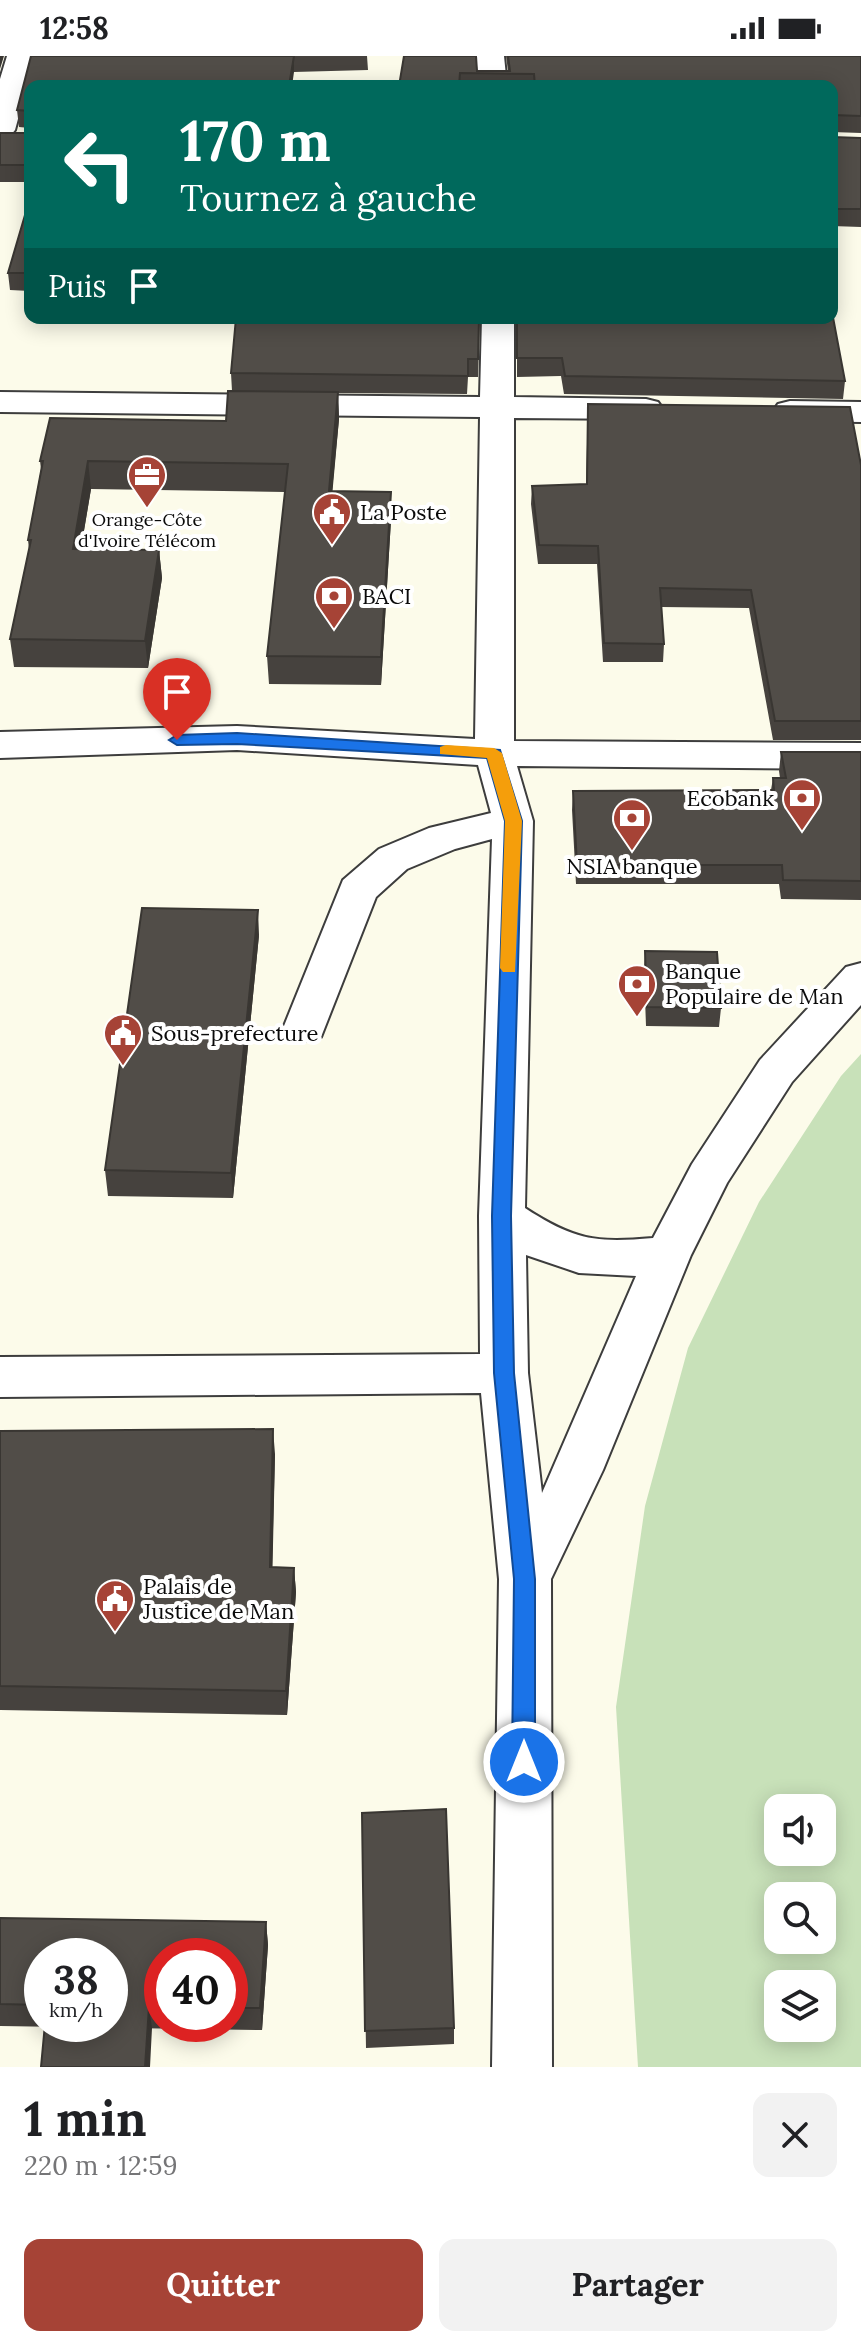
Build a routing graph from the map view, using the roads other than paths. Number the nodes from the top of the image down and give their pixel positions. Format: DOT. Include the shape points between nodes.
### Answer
graph roads {
  1 [pos="21,56"];
  2 [pos="490,56"];
  3 [pos="492,80"];
  4 [pos="0,130"];
  5 [pos="498,324"];
  6 [pos="0,402"];
  7 [pos="499,407"];
  8 [pos="672,410"];
  9 [pos="751,411"];
  10 [pos="861,412"];
  11 [pos="0,745"];
  12 [pos="494,753"];
  13 [pos="861,756"];
  14 [pos="513,821"];
  15 [pos="861,978"];
  16 [pos="306,1026"];
  17 [pos="502,1216"];
  18 [pos="668,1255"];
  19 [pos="504,1373"];
  20 [pos="0,1377"];
  21 [pos="525,1579"];
  22 [pos="522,2067"];
  1 -- 4 [label="street"];
  2 -- 3 [label="street"];
  5 -- 7 [label="street"];
  6 -- 7 [label="street"];
  7 -- 8 [label="street"];
  7 -- 12 [label="street"];
  9 -- 10 [label="street"];
  11 -- 12 [label="street" via="237,738"];
  12 -- 13 [label="street"];
  12 -- 14 [label="street"];
  14 -- 16 [label="street" via="443,838 393,859 358,890"];
  14 -- 17 [label="street"];
  15 -- 18 [label="street" via="776,1071 708,1176"];
  17 -- 18 [label="street" via="550,1246 584,1257"];
  17 -- 19 [label="street"];
  18 -- 21 [label="street" via="578,1470"];
  19 -- 20 [label="street"];
  19 -- 21 [label="street"];
  21 -- 22 [label="street"];
}
